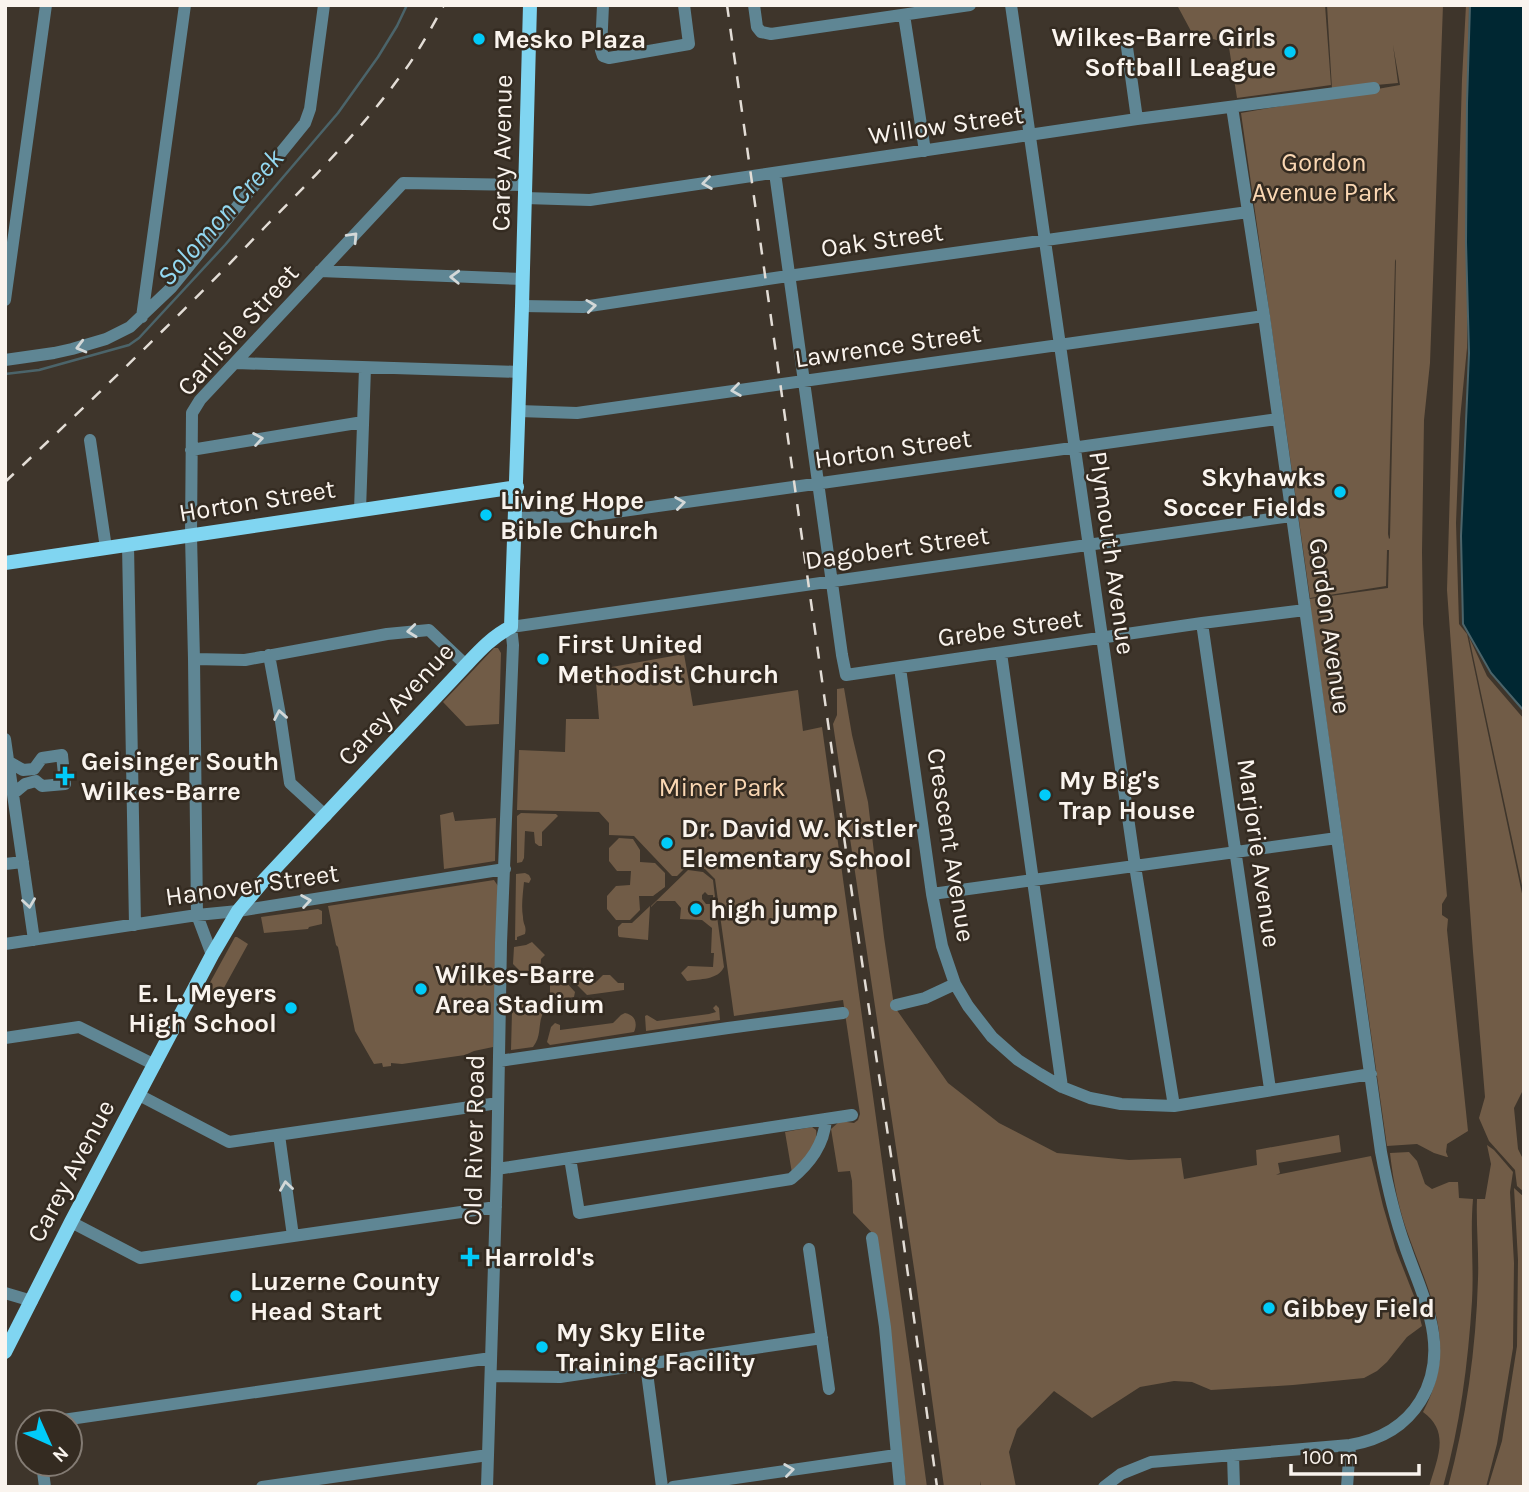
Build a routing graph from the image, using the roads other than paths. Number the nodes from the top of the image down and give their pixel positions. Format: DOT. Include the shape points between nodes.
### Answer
graph roads {
  1 [pos="46,5"];
  2 [pos="185,5"];
  3 [pos="324,5"];
  4 [pos="530,5"];
  5 [pos="603,5"];
  6 [pos="684,5"];
  7 [pos="754,5"];
  8 [pos="970,5"];
  9 [pos="1011,5"];
  10 [pos="904,15"];
  11 [pos="1126,40"];
  12 [pos="1374,88"];
  13 [pos="1232,107"];
  14 [pos="1137,119"];
  15 [pos="1031,135"];
  16 [pos="925,151"];
  17 [pos="775,173"];
  18 [pos="526,191"];
  19 [pos="1248,212"];
  20 [pos="1044,240"];
  21 [pos="320,271"];
  22 [pos="788,276"];
  23 [pos="523,279"];
  24 [pos="5,300"];
  25 [pos="522,306"];
  26 [pos="1264,316"];
  27 [pos="142,317"];
  28 [pos="1059,345"];
  29 [pos="5,360"];
  30 [pos="236,363"];
  31 [pos="365,368"];
  32 [pos="520,372"];
  33 [pos="803,380"];
  34 [pos="519,411"];
  35 [pos="1277,419"];
  36 [pos="363,422"];
  37 [pos="90,440"];
  38 [pos="1074,447"];
  39 [pos="191,450"];
  40 [pos="817,484"];
  41 [pos="517,487"];
  42 [pos="360,510"];
  43 [pos="1291,516"];
  44 [pos="515,518"];
  45 [pos="191,536"];
  46 [pos="128,545"];
  47 [pos="1089,545"];
  48 [pos="106,548"];
  49 [pos="5,563"];
  50 [pos="832,580"];
  51 [pos="1305,610"];
  52 [pos="1202,623"];
  53 [pos="511,627"];
  54 [pos="1101,638"];
  55 [pos="1001,653"];
  56 [pos="269,655"];
  57 [pos="194,659"];
  58 [pos="466,665"];
  59 [pos="900,668"];
  60 [pos="5,738"];
  61 [pos="9,762"];
  62 [pos="13,794"];
  63 [pos="326,816"];
  64 [pos="1337,838"];
  65 [pos="1236,851"];
  66 [pos="23,862"];
  67 [pos="5,864"];
  68 [pos="1135,866"];
  69 [pos="505,869"];
  70 [pos="1034,880"];
  71 [pos="932,894"];
  72 [pos="238,912"];
  73 [pos="197,915"];
  74 [pos="135,925"];
  75 [pos="34,940"];
  76 [pos="5,944"];
  77 [pos="212,955"];
  78 [pos="955,984"];
  79 [pos="896,1004"];
  80 [pos="843,1013"];
  81 [pos="5,1038"];
  82 [pos="499,1061"];
  83 [pos="155,1065"];
  84 [pos="1371,1074"];
  85 [pos="1062,1087"];
  86 [pos="1270,1089"];
  87 [pos="139,1095"];
  88 [pos="498,1103"];
  89 [pos="1174,1105"];
  90 [pos="852,1115"];
  91 [pos="826,1119"];
  92 [pos="279,1135"];
  93 [pos="570,1158"];
  94 [pos="497,1169"];
  95 [pos="496,1206"];
  96 [pos="71,1222"];
  97 [pos="293,1236"];
  98 [pos="872,1238"];
  99 [pos="809,1248"];
  100 [pos="5,1293"];
  101 [pos="32,1301"];
  102 [pos="822,1338"];
  103 [pos="5,1352"];
  104 [pos="491,1359"];
  105 [pos="646,1365"];
  106 [pos="491,1376"];
  107 [pos="830,1390"];
  108 [pos="84,1417"];
  109 [pos="1350,1445"];
  110 [pos="488,1455"];
  111 [pos="896,1455"];
  112 [pos="1233,1455"];
  113 [pos="262,1487"];
  114 [pos="487,1487"];
  115 [pos="662,1487"];
  116 [pos="673,1487"];
  117 [pos="900,1487"];
  118 [pos="1104,1487"];
  119 [pos="1234,1487"];
  120 [pos="1348,1487"];
  1 -- 24 [label="street"];
  2 -- 27 [label="street"];
  3 -- 27 [label="street" via="305,123 171,288"];
  4 -- 18 [label="main road, Carey Avenue"];
  5 -- 6 [label="street" via="601,50 606,58 689,44"];
  7 -- 10 [label="street" via="757,27 771,34"];
  8 -- 10 [label="street"];
  9 -- 15 [label="street, Plymouth Avenue"];
  10 -- 16 [label="street"];
  11 -- 14 [label="street"];
  12 -- 13 [label="street, Willow Street"];
  13 -- 14 [label="street, Willow Street"];
  13 -- 19 [label="street, Gordon Avenue"];
  14 -- 15 [label="street, Willow Street"];
  15 -- 16 [label="street, Willow Street"];
  15 -- 20 [label="street, Plymouth Avenue"];
  16 -- 17 [label="street, Willow Street"];
  17 -- 18 [label="street, Willow Street, one-way" via="590,200"];
  17 -- 22 [label="street"];
  21 -- 18 [label="street, Carlisle Street, one-way" via="403,183"];
  18 -- 23 [label="main road, Carey Avenue"];
  19 -- 20 [label="street, Oak Street"];
  19 -- 26 [label="street, Gordon Avenue"];
  20 -- 22 [label="street, Oak Street"];
  20 -- 28 [label="street, Plymouth Avenue"];
  23 -- 21 [label="street, one-way"];
  21 -- 30 [label="street, Carlisle Street"];
  25 -- 22 [label="street, Oak Street, one-way" via="583,307"];
  22 -- 33 [label="street"];
  23 -- 25 [label="main road, Carey Avenue"];
  25 -- 32 [label="main road, Carey Avenue"];
  26 -- 28 [label="street, Lawrence Street"];
  26 -- 35 [label="street, Gordon Avenue"];
  27 -- 29 [label="street, one-way" via="121,332 90,344"];
  28 -- 33 [label="street, Lawrence Street"];
  28 -- 38 [label="street, Plymouth Avenue"];
  30 -- 31 [label="street"];
  30 -- 39 [label="street, Carlisle Street" via="194,407"];
  31 -- 32 [label="street"];
  31 -- 36 [label="street"];
  32 -- 34 [label="main road, Carey Avenue"];
  33 -- 34 [label="street, Lawrence Street, one-way" via="577,412"];
  33 -- 40 [label="street"];
  34 -- 41 [label="main road, Carey Avenue"];
  35 -- 38 [label="street, Horton Street"];
  35 -- 43 [label="street, Gordon Avenue"];
  39 -- 36 [label="street, one-way"];
  36 -- 42 [label="street"];
  37 -- 48 [label="street"];
  38 -- 40 [label="street, Horton Street"];
  38 -- 47 [label="street, Plymouth Avenue"];
  39 -- 45 [label="street, Carlisle Street"];
  44 -- 40 [label="street, Horton Street, one-way" via="587,516"];
  40 -- 50 [label="street"];
  41 -- 42 [label="main road, Horton Street"];
  41 -- 44 [label="main road, Carey Avenue"];
  42 -- 45 [label="main road, Horton Street"];
  43 -- 47 [label="street, Dagobert Street"];
  43 -- 51 [label="street, Gordon Avenue"];
  44 -- 53 [label="main road, Carey Avenue"];
  45 -- 46 [label="main road, Horton Street"];
  45 -- 57 [label="street, Carlisle Street"];
  46 -- 48 [label="main road, Horton Street"];
  46 -- 74 [label="street"];
  47 -- 50 [label="street, Dagobert Street"];
  47 -- 54 [label="street, Plymouth Avenue"];
  48 -- 49 [label="main road, Horton Street"];
  50 -- 53 [label="street, Dagobert Street"];
  50 -- 59 [label="street, Grebe Street" via="846,675"];
  51 -- 52 [label="street, Grebe Street"];
  51 -- 64 [label="street, Gordon Avenue"];
  52 -- 54 [label="street, Grebe Street"];
  52 -- 65 [label="street, Marjorie Avenue"];
  53 -- 58 [label="main road, Carey Avenue"];
  53 -- 69 [label="street, Old River Road"];
  54 -- 55 [label="street, Grebe Street"];
  54 -- 68 [label="street, Plymouth Avenue"];
  55 -- 59 [label="street, Grebe Street"];
  55 -- 70 [label="street"];
  56 -- 57 [label="street" via="245,660"];
  58 -- 56 [label="street, one-way" via="429,630"];
  63 -- 56 [label="street, one-way" via="290,783"];
  57 -- 73 [label="street, Carlisle Street"];
  58 -- 63 [label="main road, Carey Avenue"];
  59 -- 71 [label="street, Crescent Avenue"];
  60 -- 61 [label="street"];
  61 -- 62 [label="street"];
  61 -- 62 [label="street" via="23,770 34,769 42,758 62,755 65,784 42,786 36,781"];
  62 -- 66 [label="street"];
  63 -- 72 [label="main road, Carey Avenue"];
  64 -- 65 [label="street"];
  64 -- 84 [label="street, Gordon Avenue"];
  65 -- 68 [label="street"];
  65 -- 86 [label="street, Marjorie Avenue"];
  66 -- 67 [label="street"];
  66 -- 75 [label="street, one-way"];
  68 -- 70 [label="street"];
  68 -- 89 [label="street, Plymouth Avenue"];
  72 -- 69 [label="street, Hanover Street, one-way"];
  69 -- 82 [label="street, Old River Road"];
  70 -- 71 [label="street"];
  70 -- 85 [label="street"];
  71 -- 78 [label="street, Crescent Avenue"];
  72 -- 73 [label="street, Hanover Street"];
  72 -- 77 [label="main road, Carey Avenue"];
  73 -- 74 [label="street, Hanover Street"];
  73 -- 77 [label="street, Carlisle Street"];
  74 -- 75 [label="street, Hanover Street"];
  75 -- 76 [label="street, Hanover Street"];
  77 -- 83 [label="main road, Carey Avenue"];
  78 -- 79 [label="street" via="925,998"];
  78 -- 85 [label="street, Crescent Avenue" via="992,1037 1018,1060"];
  80 -- 82 [label="street"];
  81 -- 83 [label="street" via="79,1027"];
  82 -- 88 [label="street, Old River Road"];
  83 -- 87 [label="main road, Carey Avenue"];
  84 -- 86 [label="street, Crescent Avenue"];
  84 -- 109 [label="street, Gordon Avenue" via="1381,1152 1396,1217 1430,1317 1434,1361 1424,1396 1407,1419 1383,1436"];
  85 -- 89 [label="street, Crescent Avenue" via="1121,1104"];
  86 -- 89 [label="street, Crescent Avenue"];
  87 -- 92 [label="street" via="229,1142"];
  87 -- 96 [label="main road, Carey Avenue"];
  88 -- 92 [label="street"];
  88 -- 94 [label="street, Old River Road"];
  90 -- 91 [label="street"];
  91 -- 93 [label="street"];
  91 -- 93 [label="street" via="818,1149 791,1179 579,1213"];
  97 -- 92 [label="street, one-way"];
  93 -- 94 [label="street"];
  94 -- 95 [label="street, Old River Road"];
  95 -- 97 [label="street"];
  95 -- 104 [label="street, Old River Road"];
  96 -- 97 [label="street" via="141,1258"];
  96 -- 101 [label="main road, Carey Avenue"];
  98 -- 111 [label="street"];
  99 -- 102 [label="street"];
  100 -- 101 [label="street"];
  101 -- 103 [label="main road, Carey Avenue"];
  102 -- 105 [label="street"];
  102 -- 107 [label="street"];
  104 -- 106 [label="street, Old River Road"];
  104 -- 108 [label="street"];
  105 -- 106 [label="street" via="561,1377"];
  105 -- 115 [label="street"];
  106 -- 110 [label="street, Old River Road"];
  109 -- 112 [label="street, Gordon Avenue"];
  109 -- 120 [label="street"];
  110 -- 113 [label="street"];
  110 -- 114 [label="street, Old River Road"];
  116 -- 111 [label="street, one-way"];
  111 -- 117 [label="street"];
  112 -- 118 [label="street, Gordon Avenue" via="1151,1462"];
  112 -- 119 [label="street"];
}
